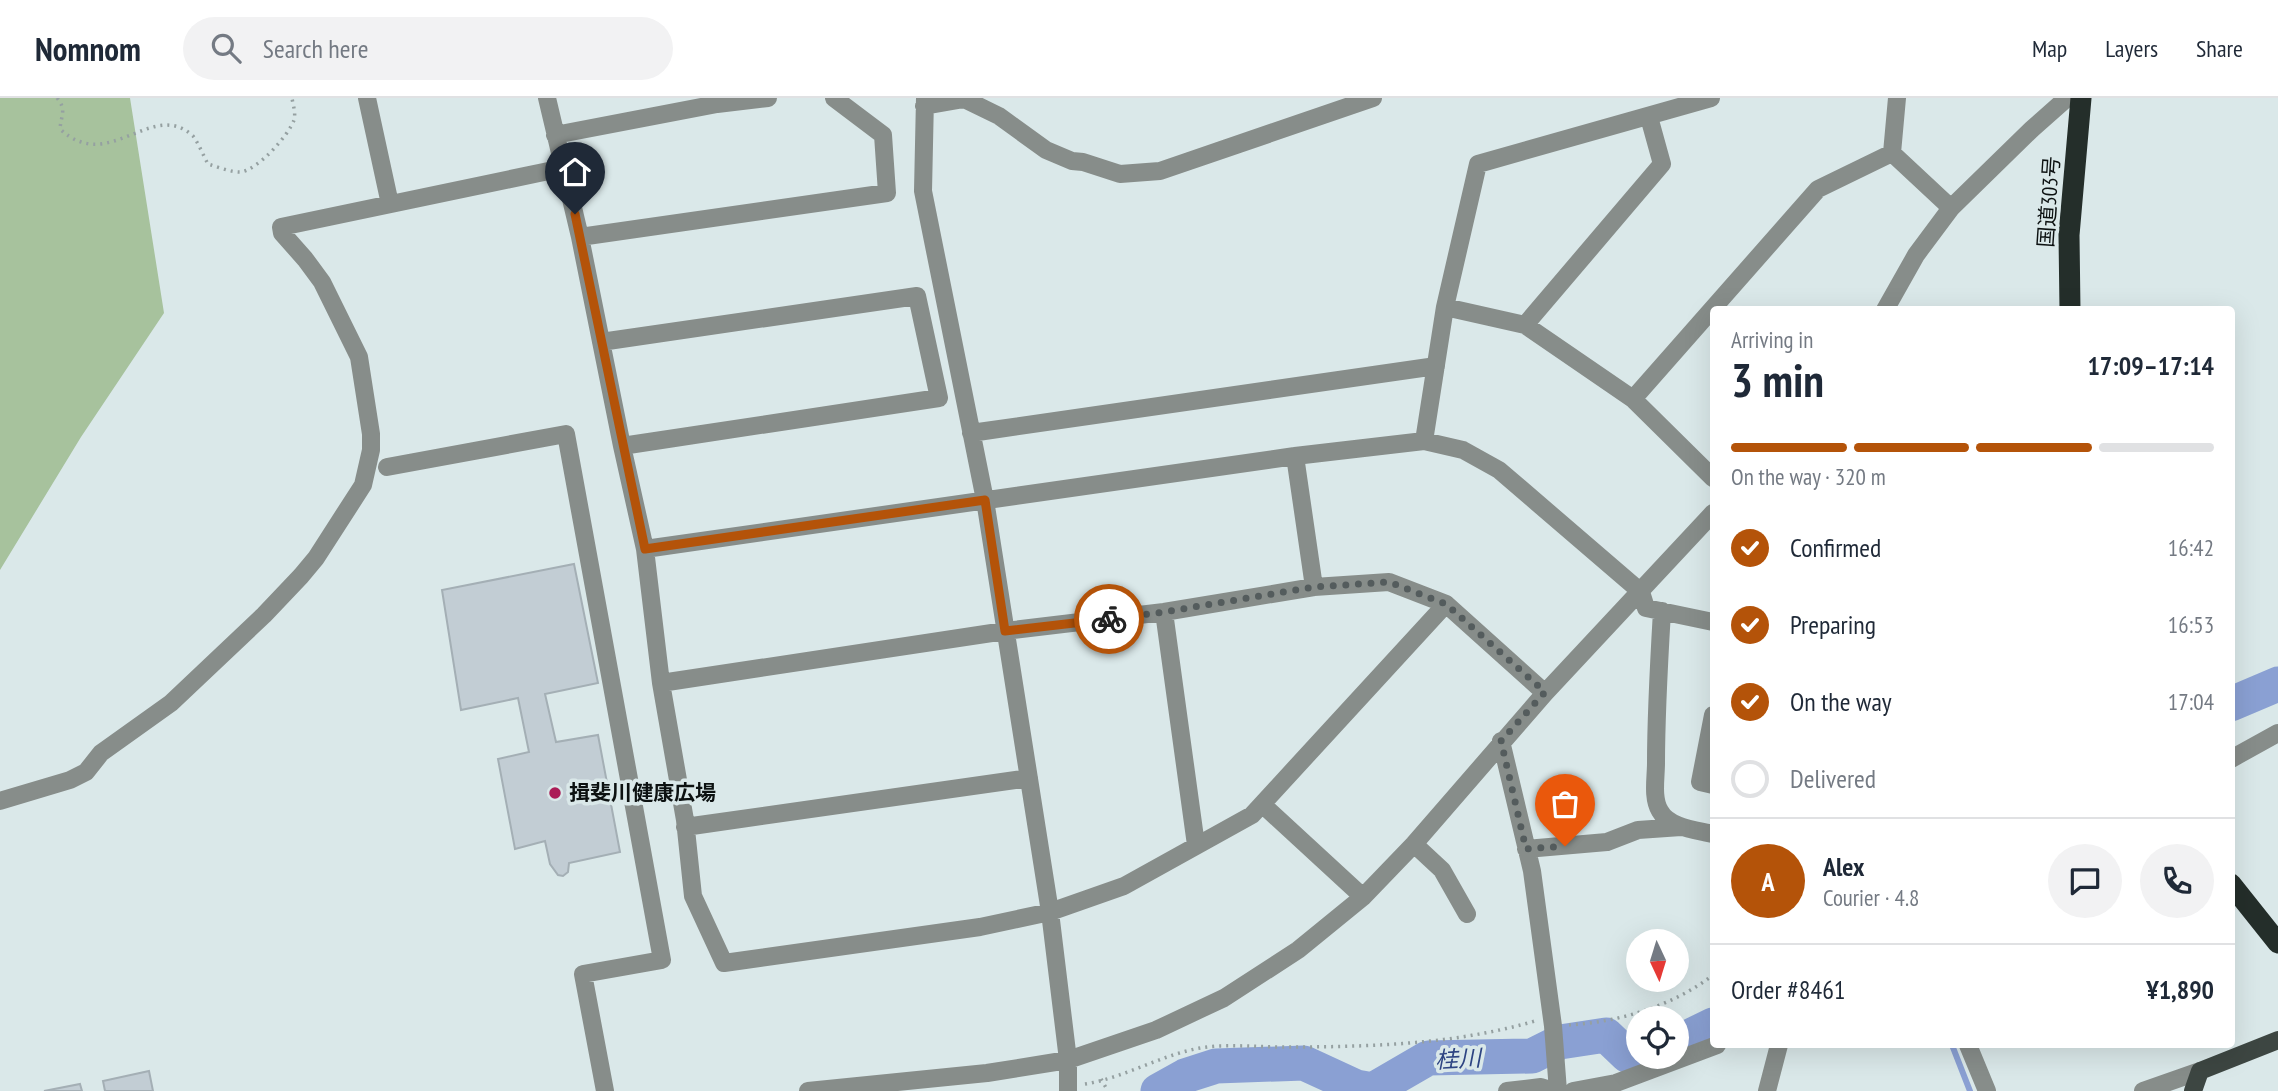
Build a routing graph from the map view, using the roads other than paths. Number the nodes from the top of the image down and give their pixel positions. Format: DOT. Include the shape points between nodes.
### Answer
graph roads {
  1 [pos="367,98"];
  2 [pos="547,98"];
  3 [pos="768,98"];
  4 [pos="834,98"];
  5 [pos="1373,98"];
  6 [pos="1711,98"];
  7 [pos="1897,98"];
  8 [pos="2067,98"];
  9 [pos="2081,98"];
  10 [pos="924,102"];
  11 [pos="1649,117"];
  12 [pos="555,135"];
  13 [pos="1892,153"];
  14 [pos="564,168"];
  15 [pos="390,204"];
  16 [pos="1951,208"];
  17 [pos="580,237"];
  18 [pos="1715,306"];
  19 [pos="1887,306"];
  20 [pos="2070,306"];
  21 [pos="1445,307"];
  22 [pos="1710,312"];
  23 [pos="1525,324"];
  24 [pos="601,342"];
  25 [pos="1436,366"];
  26 [pos="1633,399"];
  27 [pos="971,433"];
  28 [pos="1424,441"];
  29 [pos="622,446"];
  30 [pos="1296,456"];
  31 [pos="387,467"];
  32 [pos="1710,475"];
  33 [pos="985,500"];
  34 [pos="1710,516"];
  35 [pos="645,549"];
  36 [pos="1314,587"];
  37 [pos="1641,592"];
  38 [pos="1446,604"];
  39 [pos="1662,611"];
  40 [pos="1164,612"];
  41 [pos="1710,621"];
  42 [pos="1005,631"];
  43 [pos="661,683"];
  44 [pos="1545,692"];
  45 [pos="1710,730"];
  46 [pos="2278,733"];
  47 [pos="1501,741"];
  48 [pos="2235,757"];
  49 [pos="1029,778"];
  50 [pos="1710,784"];
  51 [pos="0,801"];
  52 [pos="1262,804"];
  53 [pos="685,827"];
  54 [pos="1683,827"];
  55 [pos="1710,833"];
  56 [pos="1414,844"];
  57 [pos="1196,845"];
  58 [pos="1526,849"];
  59 [pos="2235,889"];
  60 [pos="1363,897"];
  61 [pos="1050,912"];
  62 [pos="1467,914"];
  63 [pos="2278,943"];
  64 [pos="2278,1040"];
  65 [pos="1710,1048"];
  66 [pos="1778,1048"];
  67 [pos="1969,1048"];
  68 [pos="1068,1060"];
  69 [pos="2200,1071"];
  70 [pos="1069,1087"];
  71 [pos="1561,1090"];
  72 [pos="606,1091"];
  73 [pos="808,1091"];
  74 [pos="1507,1091"];
  75 [pos="1767,1091"];
  76 [pos="1987,1091"];
  77 [pos="2143,1091"];
  78 [pos="2193,1091"];
  1 -- 15 [label="street"];
  2 -- 12 [label="street"];
  3 -- 12 [label="street"];
  4 -- 17 [label="street" via="883,135 887,193"];
  5 -- 10 [label="street" via="1160,171 1120,174 1046,150 999,116 964,99"];
  6 -- 11 [label="street"];
  7 -- 13 [label="street"];
  8 -- 16 [label="street"];
  9 -- 20 [label="highway, 国道303号" via="2069,235"];
  10 -- 27 [label="street" via="923,191"];
  11 -- 21 [label="street" via="1478,164"];
  11 -- 23 [label="street" via="1662,164"];
  12 -- 14 [label="street"];
  13 -- 16 [label="street"];
  13 -- 18 [label="street" via="1818,189"];
  14 -- 15 [label="street"];
  14 -- 17 [label="street"];
  15 -- 51 [label="street" via="281,227 322,282 359,357 371,434 363,485 316,558 191,685 149,722 101,754 86,772"];
  16 -- 19 [label="street" via="1916,255"];
  17 -- 24 [label="street"];
  21 -- 23 [label="street"];
  21 -- 25 [label="street"];
  22 -- 26 [label="street"];
  23 -- 26 [label="street"];
  24 -- 29 [label="street"];
  24 -- 29 [label="street" via="917,296 939,398"];
  25 -- 27 [label="street"];
  25 -- 28 [label="street"];
  26 -- 32 [label="street"];
  27 -- 33 [label="street"];
  28 -- 30 [label="street"];
  28 -- 37 [label="street" via="1463,450 1499,470"];
  29 -- 35 [label="street"];
  30 -- 33 [label="street"];
  30 -- 36 [label="street"];
  31 -- 72 [label="street" via="566,434 662,960 583,974"];
  33 -- 35 [label="street"];
  33 -- 42 [label="street"];
  34 -- 37 [label="street"];
  35 -- 43 [label="street"];
  36 -- 38 [label="street" via="1389,582"];
  36 -- 40 [label="street"];
  37 -- 39 [label="street" via="1646,608"];
  37 -- 44 [label="street"];
  38 -- 44 [label="street"];
  38 -- 52 [label="street"];
  39 -- 41 [label="street"];
  39 -- 54 [label="street" via="1656,800 1660,813"];
  40 -- 42 [label="street"];
  40 -- 57 [label="street"];
  42 -- 43 [label="street"];
  42 -- 49 [label="street"];
  43 -- 53 [label="street"];
  44 -- 47 [label="street"];
  45 -- 50 [label="street" via="1700,782"];
  46 -- 48 [label="street"];
  47 -- 56 [label="street"];
  47 -- 58 [label="street"];
  49 -- 53 [label="street"];
  49 -- 61 [label="street"];
  52 -- 57 [label="street" via="1252,815"];
  52 -- 60 [label="street"];
  53 -- 61 [label="street" via="693,896 724,963 980,927"];
  54 -- 55 [label="street"];
  54 -- 58 [label="street" via="1637,830 1607,842"];
  56 -- 60 [label="street"];
  56 -- 62 [label="street" via="1442,870"];
  57 -- 61 [label="street" via="1124,886"];
  58 -- 71 [label="street"];
  59 -- 63 [label="highway"];
  60 -- 68 [label="street" via="1298,950 1224,998 1156,1030"];
  61 -- 68 [label="street"];
  64 -- 69 [label="main road"];
  65 -- 71 [label="street" via="1616,1083"];
  66 -- 75 [label="street"];
  67 -- 76 [label="street"];
  68 -- 70 [label="street"];
  68 -- 73 [label="street"];
  69 -- 77 [label="street"];
  69 -- 78 [label="main road"];
  71 -- 74 [label="street"];
}
